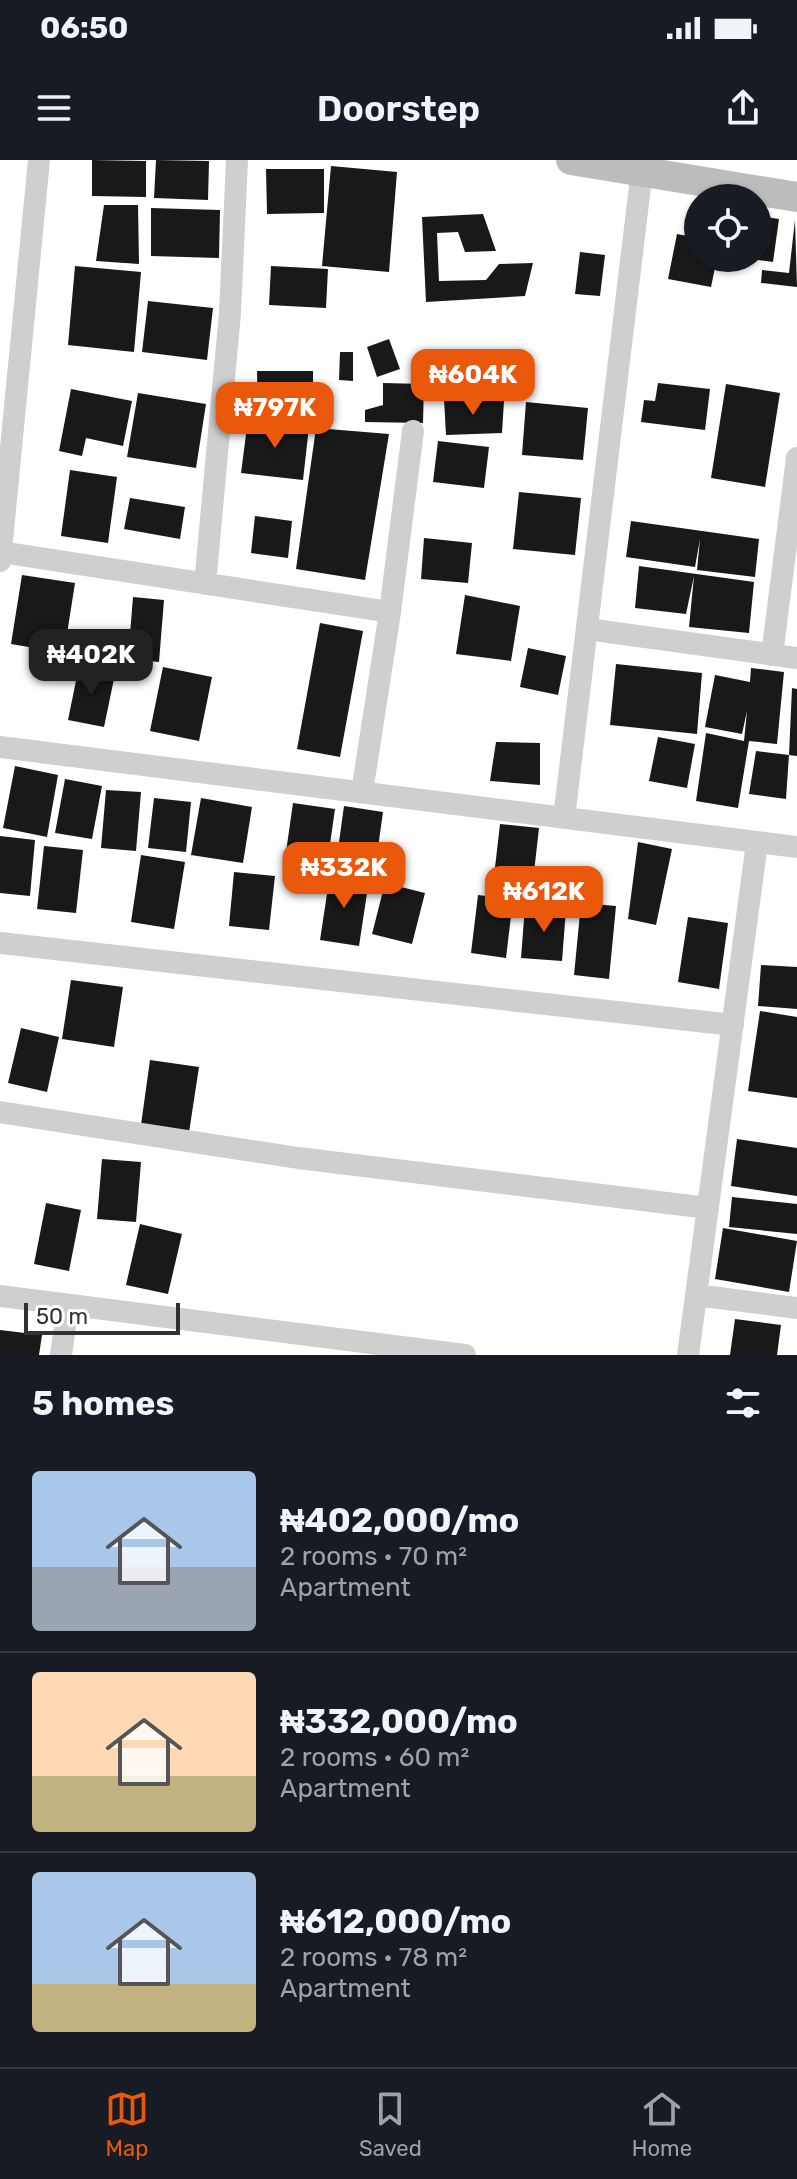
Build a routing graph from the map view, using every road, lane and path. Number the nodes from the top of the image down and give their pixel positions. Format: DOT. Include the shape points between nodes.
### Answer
graph roads {
  1 [pos="39,160"];
  2 [pos="237,160"];
  3 [pos="580,161"];
  4 [pos="642,170"];
  5 [pos="692,170"];
  6 [pos="797,197"];
  7 [pos="413,431"];
  8 [pos="6,435"];
  9 [pos="797,458"];
  10 [pos="1,552"];
  11 [pos="0,561"];
  12 [pos="205,584"];
  13 [pos="390,612"];
  14 [pos="587,629"];
  15 [pos="772,655"];
  16 [pos="797,658"];
  17 [pos="0,747"];
  18 [pos="362,792"];
  19 [pos="564,818"];
  20 [pos="757,843"];
  21 [pos="797,847"];
  22 [pos="0,943"];
  23 [pos="733,1025"];
  24 [pos="0,1112"];
  25 [pos="708,1208"];
  26 [pos="696,1295"];
  27 [pos="0,1296"];
  28 [pos="68,1305"];
  29 [pos="797,1308"];
  30 [pos="316,1346"];
  31 [pos="61,1355"];
  32 [pos="465,1355"];
  33 [pos="688,1355"];
  1 -- 8 [label="street"];
  2 -- 12 [label="street" via="230,313"];
  3 -- 4 [label="street"];
  4 -- 5 [label="street"];
  4 -- 14 [label="street"];
  5 -- 6 [label="street"];
  7 -- 13 [label="street"];
  8 -- 10 [label="street"];
  9 -- 15 [label="street"];
  10 -- 11 [label="street"];
  10 -- 12 [label="street"];
  12 -- 13 [label="street"];
  13 -- 18 [label="street"];
  14 -- 15 [label="street"];
  14 -- 19 [label="street"];
  15 -- 16 [label="street"];
  17 -- 18 [label="street"];
  18 -- 19 [label="street"];
  19 -- 20 [label="street"];
  20 -- 21 [label="street"];
  20 -- 23 [label="street"];
  22 -- 23 [label="street"];
  23 -- 25 [label="street"];
  24 -- 25 [label="street" via="298,1158"];
  25 -- 26 [label="street"];
  26 -- 29 [label="street"];
  26 -- 33 [label="street"];
  27 -- 28 [label="street"];
  28 -- 30 [label="street"];
  28 -- 31 [label="street"];
  30 -- 32 [label="street"];
}
